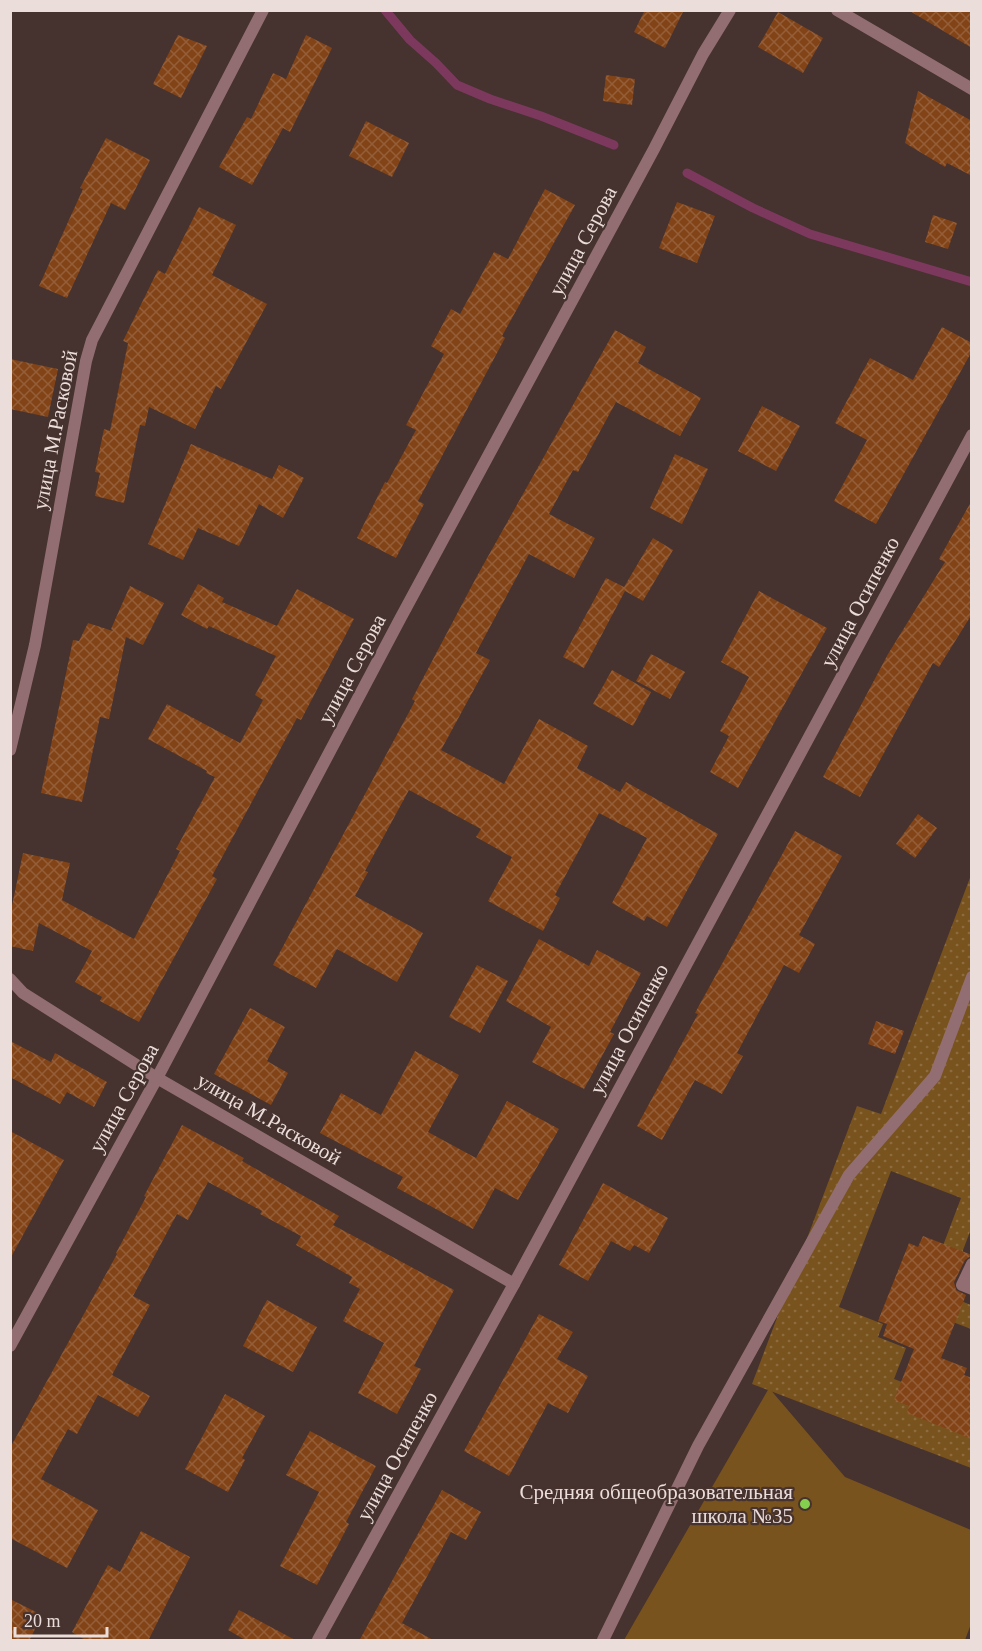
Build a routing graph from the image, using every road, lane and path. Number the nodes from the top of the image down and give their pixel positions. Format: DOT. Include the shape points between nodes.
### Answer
graph roads {
  1 [pos="263,10"];
  2 [pos="730,10"];
  3 [pos="837,10"];
  4 [pos="972,89"];
  5 [pos="972,435"];
  6 [pos="10,750"];
  7 [pos="972,977"];
  8 [pos="10,979"];
  9 [pos="157,1077"];
  10 [pos="972,1264"];
  11 [pos="514,1284"];
  12 [pos="972,1289"];
  13 [pos="10,1346"];
  14 [pos="318,1641"];
  15 [pos="603,1641"];
  1 -- 6 [label="street, улица М.Расковой" via="92,340 35,645"];
  2 -- 9 [label="street, улица Серова"];
  3 -- 4 [label="street"];
  5 -- 11 [label="street, улица Осипенко"];
  7 -- 15 [label="street" via="935,1076 849,1175 698,1446"];
  8 -- 9 [label="street, улица М.Расковой" via="23,993"];
  9 -- 11 [label="street, улица М.Расковой"];
  9 -- 13 [label="street, улица Серова"];
  10 -- 12 [label="street" via="962,1286"];
  11 -- 14 [label="street, улица Осипенко"];
}
